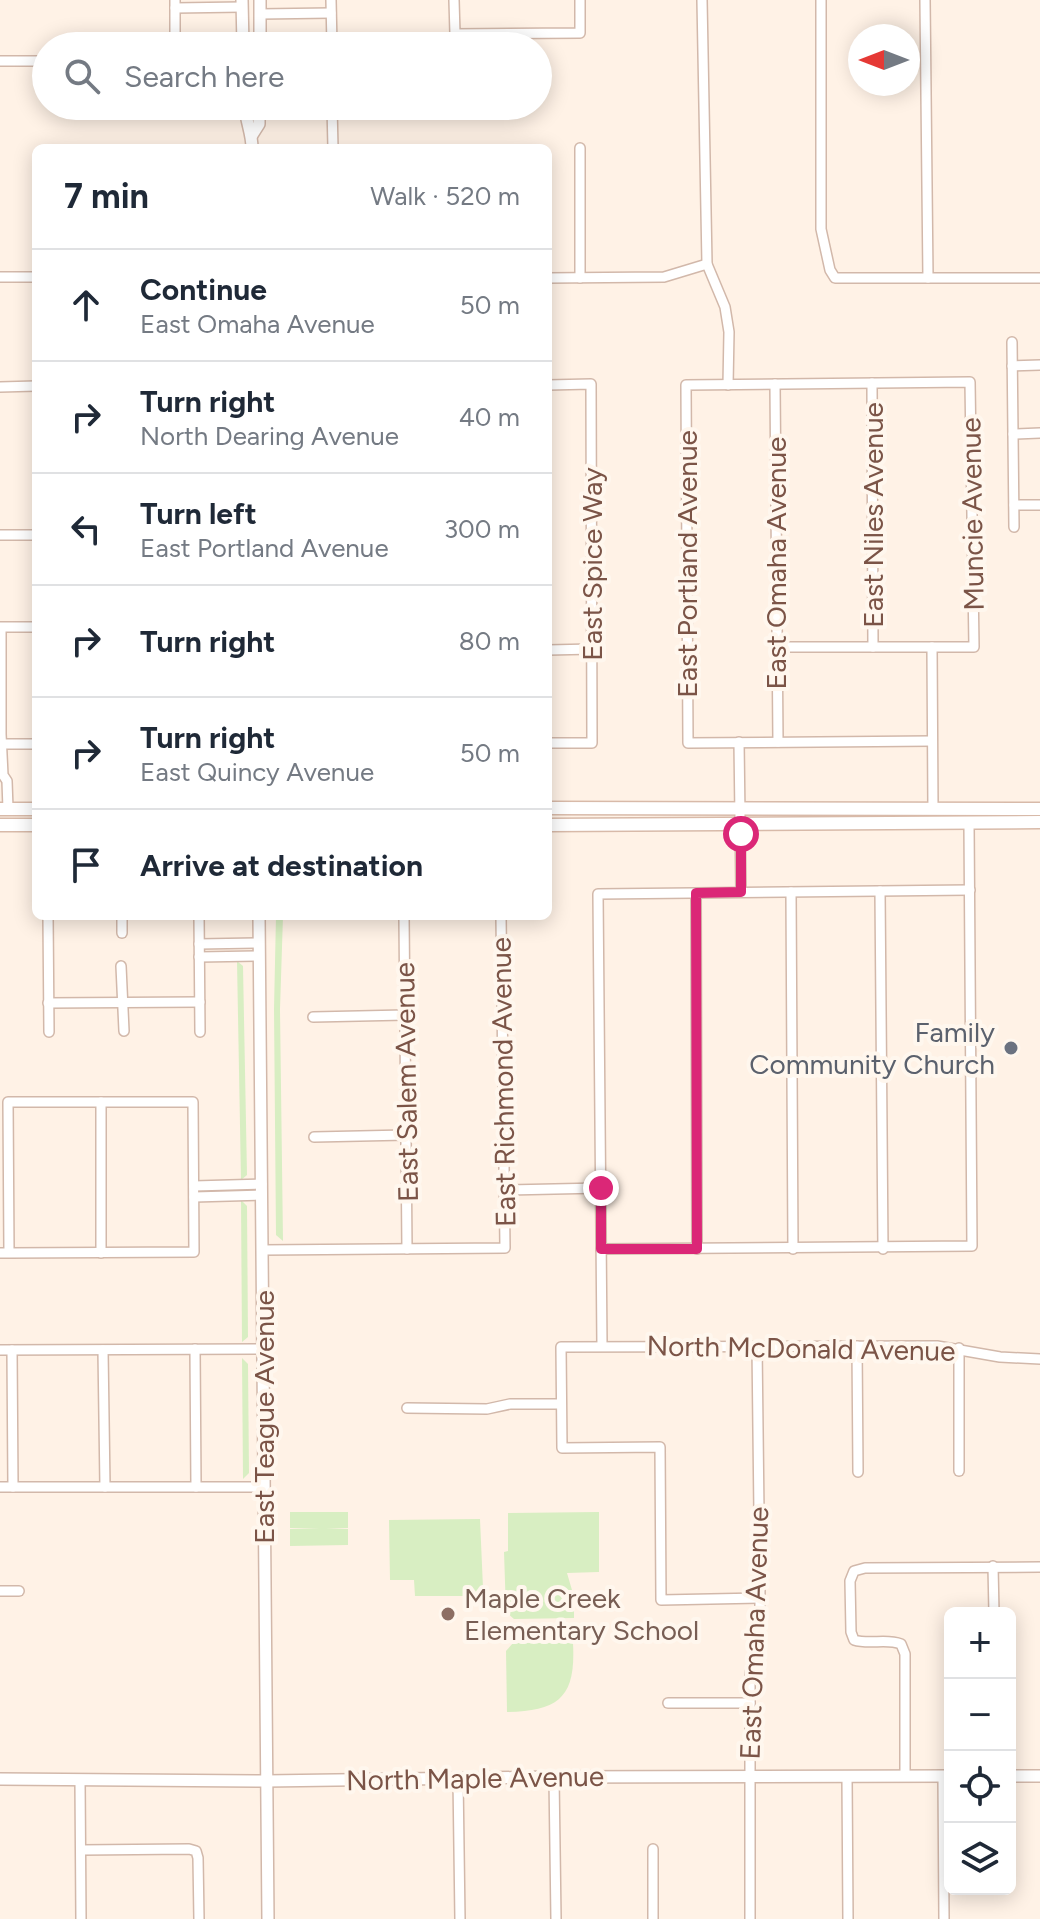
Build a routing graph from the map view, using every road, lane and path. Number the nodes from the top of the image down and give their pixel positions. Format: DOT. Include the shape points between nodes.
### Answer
graph roads {
  1 [pos="260,0"];
  2 [pos="331,0"];
  3 [pos="454,0"];
  4 [pos="580,0"];
  5 [pos="702,0"];
  6 [pos="821,0"];
  7 [pos="925,0"];
  8 [pos="242,3"];
  9 [pos="175,4"];
  10 [pos="331,13"];
  11 [pos="260,14"];
  12 [pos="175,32"];
  13 [pos="243,32"];
  14 [pos="260,32"];
  15 [pos="332,32"];
  16 [pos="455,32"];
  17 [pos="552,33"];
  18 [pos="0,61"];
  19 [pos="32,61"];
  20 [pos="246,120"];
  21 [pos="259,120"];
  22 [pos="332,120"];
  23 [pos="252,142"];
  24 [pos="333,144"];
  25 [pos="580,148"];
  26 [pos="707,264"];
  27 [pos="0,277"];
  28 [pos="32,277"];
  29 [pos="552,278"];
  30 [pos="580,278"];
  31 [pos="928,278"];
  32 [pos="1040,278"];
  33 [pos="1012,342"];
  34 [pos="1040,365"];
  35 [pos="1012,366"];
  36 [pos="872,383"];
  37 [pos="775,384"];
  38 [pos="552,385"];
  39 [pos="728,385"];
  40 [pos="32,386"];
  41 [pos="0,387"];
  42 [pos="1040,433"];
  43 [pos="1013,434"];
  44 [pos="1014,505"];
  45 [pos="1040,505"];
  46 [pos="1014,527"];
  47 [pos="0,535"];
  48 [pos="32,535"];
  49 [pos="1,627"];
  50 [pos="32,627"];
  51 [pos="777,647"];
  52 [pos="873,647"];
  53 [pos="932,647"];
  54 [pos="593,649"];
  55 [pos="552,650"];
  56 [pos="932,741"];
  57 [pos="739,742"];
  58 [pos="778,742"];
  59 [pos="552,743"];
  60 [pos="2,744"];
  61 [pos="32,744"];
  62 [pos="1,777"];
  63 [pos="740,807"];
  64 [pos="552,808"];
  65 [pos="622,808"];
  66 [pos="32,809"];
  67 [pos="933,809"];
  68 [pos="1003,809"];
  69 [pos="1040,809"];
  70 [pos="3,812"];
  71 [pos="552,817"];
  72 [pos="1040,822"];
  73 [pos="969,824"];
  74 [pos="0,825"];
  75 [pos="32,825"];
  76 [pos="552,825"];
  77 [pos="741,825"];
  78 [pos="970,890"];
  79 [pos="880,891"];
  80 [pos="741,892"];
  81 [pos="791,892"];
  82 [pos="696,893"];
  83 [pos="48,920"];
  84 [pos="122,920"];
  85 [pos="199,920"];
  86 [pos="259,920"];
  87 [pos="404,920"];
  88 [pos="501,920"];
  89 [pos="122,933"];
  90 [pos="199,944"];
  91 [pos="223,944"];
  92 [pos="259,950"];
  93 [pos="199,957"];
  94 [pos="224,957"];
  95 [pos="121,966"];
  96 [pos="200,1002"];
  97 [pos="48,1003"];
  98 [pos="123,1003"];
  99 [pos="405,1015"];
  100 [pos="313,1017"];
  101 [pos="124,1031"];
  102 [pos="49,1032"];
  103 [pos="200,1032"];
  104 [pos="101,1102"];
  105 [pos="406,1135"];
  106 [pos="314,1137"];
  107 [pos="601,1188"];
  108 [pos="262,1190"];
  109 [pos="504,1190"];
  110 [pos="194,1191"];
  111 [pos="407,1249"];
  112 [pos="601,1249"];
  113 [pos="697,1249"];
  114 [pos="793,1249"];
  115 [pos="883,1249"];
  116 [pos="263,1250"];
  117 [pos="5,1253"];
  118 [pos="101,1253"];
  119 [pos="602,1346"];
  120 [pos="757,1346"];
  121 [pos="857,1346"];
  122 [pos="959,1348"];
  123 [pos="195,1349"];
  124 [pos="263,1349"];
  125 [pos="0,1350"];
  126 [pos="12,1350"];
  127 [pos="103,1350"];
  128 [pos="1040,1359"];
  129 [pos="561,1404"];
  130 [pos="407,1408"];
  131 [pos="959,1471"];
  132 [pos="858,1472"];
  133 [pos="0,1487"];
  134 [pos="13,1487"];
  135 [pos="105,1487"];
  136 [pos="196,1487"];
  137 [pos="264,1487"];
  138 [pos="993,1566"];
  139 [pos="1040,1567"];
  140 [pos="0,1591"];
  141 [pos="19,1591"];
  142 [pos="760,1598"];
  143 [pos="994,1607"];
  144 [pos="668,1703"];
  145 [pos="750,1703"];
  146 [pos="905,1776"];
  147 [pos="944,1776"];
  148 [pos="1016,1776"];
  149 [pos="1040,1776"];
  150 [pos="554,1777"];
  151 [pos="750,1777"];
  152 [pos="847,1777"];
  153 [pos="458,1778"];
  154 [pos="0,1779"];
  155 [pos="80,1780"];
  156 [pos="266,1781"];
  157 [pos="945,1823"];
  158 [pos="653,1849"];
  159 [pos="81,1850"];
  160 [pos="81,1919"];
  161 [pos="199,1919"];
  162 [pos="268,1919"];
  163 [pos="460,1919"];
  164 [pos="556,1919"];
  165 [pos="653,1919"];
  166 [pos="750,1919"];
  167 [pos="848,1919"];
  168 [pos="944,1919"];
  1 -- 11 [label="street"];
  2 -- 10 [label="street"];
  3 -- 16 [label="street"];
  4 -- 17 [label="street" via="580,33"];
  5 -- 26 [label="street"];
  6 -- 31 [label="street" via="821,229 830,270 835,278"];
  7 -- 31 [label="street"];
  8 -- 9 [label="street"];
  8 -- 13 [label="street"];
  9 -- 12 [label="street"];
  10 -- 11 [label="street"];
  10 -- 15 [label="street"];
  11 -- 14 [label="street"];
  18 -- 19 [label="street"];
  20 -- 23 [label="street"];
  21 -- 23 [label="street"];
  22 -- 24 [label="street"];
  25 -- 30 [label="street"];
  26 -- 30 [label="street" via="664,277"];
  26 -- 39 [label="street" via="725,307"];
  27 -- 28 [label="street"];
  29 -- 30 [label="street"];
  31 -- 32 [label="street"];
  33 -- 35 [label="street"];
  34 -- 35 [label="street"];
  35 -- 43 [label="street"];
  36 -- 37 [label="street"];
  36 -- 52 [label="street, East Niles Avenue"];
  36 -- 53 [label="street, Muncie Avenue" via="970,382 974,647"];
  37 -- 39 [label="street"];
  37 -- 51 [label="street, East Omaha Avenue"];
  38 -- 54 [label="street, East Spice Way" via="591,384"];
  39 -- 57 [label="street, East Portland Avenue" via="686,385 688,743"];
  40 -- 41 [label="street"];
  42 -- 43 [label="street"];
  43 -- 44 [label="street"];
  44 -- 45 [label="street"];
  44 -- 46 [label="street"];
  47 -- 48 [label="street"];
  49 -- 50 [label="street"];
  49 -- 60 [label="street"];
  51 -- 52 [label="street"];
  51 -- 58 [label="street, East Omaha Avenue"];
  52 -- 53 [label="street"];
  53 -- 56 [label="street"];
  54 -- 55 [label="street"];
  54 -- 59 [label="street, East Spice Way" via="592,743"];
  56 -- 58 [label="street"];
  56 -- 67 [label="street"];
  57 -- 58 [label="street"];
  57 -- 63 [label="street"];
  60 -- 61 [label="street"];
  60 -- 62 [label="street"];
  62 -- 70 [label="street" via="7,781"];
  63 -- 65 [label="main road"];
  63 -- 67 [label="main road"];
  63 -- 77 [label="street"];
  64 -- 65 [label="main road"];
  65 -- 71 [label="main road"];
  66 -- 70 [label="main road"];
  67 -- 68 [label="main road"];
  68 -- 69 [label="main road"];
  68 -- 73 [label="main road"];
  72 -- 73 [label="main road"];
  73 -- 77 [label="main road"];
  73 -- 78 [label="street"];
  74 -- 75 [label="main road"];
  76 -- 77 [label="main road"];
  77 -- 80 [label="street"];
  78 -- 79 [label="street"];
  78 -- 115 [label="street" via="972,1246"];
  79 -- 81 [label="street"];
  79 -- 115 [label="street"];
  80 -- 81 [label="street"];
  80 -- 82 [label="street"];
  81 -- 114 [label="street"];
  82 -- 107 [label="street" via="598,894"];
  82 -- 113 [label="street"];
  83 -- 97 [label="street"];
  84 -- 89 [label="street"];
  85 -- 90 [label="street"];
  86 -- 92 [label="street, East Teague Avenue"];
  87 -- 99 [label="street, East Salem Avenue"];
  88 -- 109 [label="street, East Richmond Avenue"];
  90 -- 91 [label="street"];
  90 -- 93 [label="street"];
  91 -- 92 [label="street"];
  91 -- 94 [label="street"];
  92 -- 94 [label="street"];
  92 -- 108 [label="street, East Teague Avenue"];
  93 -- 94 [label="street"];
  93 -- 96 [label="street"];
  95 -- 98 [label="street"];
  96 -- 98 [label="street"];
  96 -- 103 [label="street"];
  97 -- 98 [label="street"];
  97 -- 102 [label="street"];
  98 -- 101 [label="street"];
  99 -- 100 [label="street"];
  99 -- 105 [label="street, East Salem Avenue"];
  104 -- 110 [label="street" via="193,1102"];
  104 -- 117 [label="street" via="8,1102"];
  104 -- 118 [label="street"];
  105 -- 106 [label="street"];
  105 -- 111 [label="street, East Salem Avenue"];
  107 -- 109 [label="street"];
  107 -- 112 [label="street"];
  108 -- 110 [label="street"];
  108 -- 116 [label="street, East Teague Avenue"];
  109 -- 111 [label="street, East Richmond Avenue" via="505,1248"];
  110 -- 118 [label="street" via="194,1252"];
  111 -- 116 [label="street"];
  112 -- 113 [label="street"];
  112 -- 119 [label="street"];
  113 -- 114 [label="street"];
  114 -- 115 [label="street"];
  116 -- 124 [label="street, East Teague Avenue"];
  117 -- 118 [label="street"];
  119 -- 120 [label="street, North McDonald Avenue"];
  119 -- 129 [label="street, North McDonald Avenue" via="561,1347"];
  120 -- 121 [label="street, North McDonald Avenue"];
  120 -- 142 [label="street, East Omaha Avenue"];
  121 -- 122 [label="street, North McDonald Avenue"];
  121 -- 132 [label="street"];
  122 -- 128 [label="street, North McDonald Avenue"];
  122 -- 131 [label="street"];
  123 -- 124 [label="street"];
  123 -- 127 [label="street"];
  123 -- 136 [label="street"];
  124 -- 137 [label="street, East Teague Avenue"];
  125 -- 126 [label="street"];
  126 -- 127 [label="street"];
  126 -- 134 [label="street"];
  127 -- 135 [label="street"];
  129 -- 130 [label="street"];
  129 -- 142 [label="street" via="562,1448 660,1447 661,1600"];
  133 -- 134 [label="street"];
  134 -- 135 [label="street"];
  135 -- 136 [label="street"];
  136 -- 137 [label="street"];
  137 -- 156 [label="street, East Teague Avenue"];
  138 -- 139 [label="street"];
  138 -- 143 [label="street"];
  138 -- 146 [label="street" via="854,1571 854,1640 893,1641 905,1654"];
  140 -- 141 [label="street"];
  142 -- 145 [label="street, East Omaha Avenue"];
  144 -- 145 [label="street"];
  145 -- 151 [label="street, East Omaha Avenue"];
  146 -- 147 [label="street, North Maple Avenue"];
  146 -- 152 [label="street, North Maple Avenue"];
  148 -- 149 [label="street"];
  150 -- 151 [label="street, North Maple Avenue"];
  150 -- 153 [label="street, North Maple Avenue"];
  150 -- 164 [label="street"];
  151 -- 152 [label="street, North Maple Avenue"];
  151 -- 166 [label="street, East Omaha Avenue"];
  152 -- 167 [label="street"];
  153 -- 156 [label="street, North Maple Avenue"];
  153 -- 163 [label="street"];
  154 -- 155 [label="street, North Maple Avenue"];
  155 -- 156 [label="street, North Maple Avenue"];
  155 -- 159 [label="street"];
  156 -- 162 [label="street, East Teague Avenue"];
  157 -- 168 [label="street"];
  158 -- 165 [label="street"];
  159 -- 160 [label="street"];
  159 -- 161 [label="street" via="196,1851"];
}
